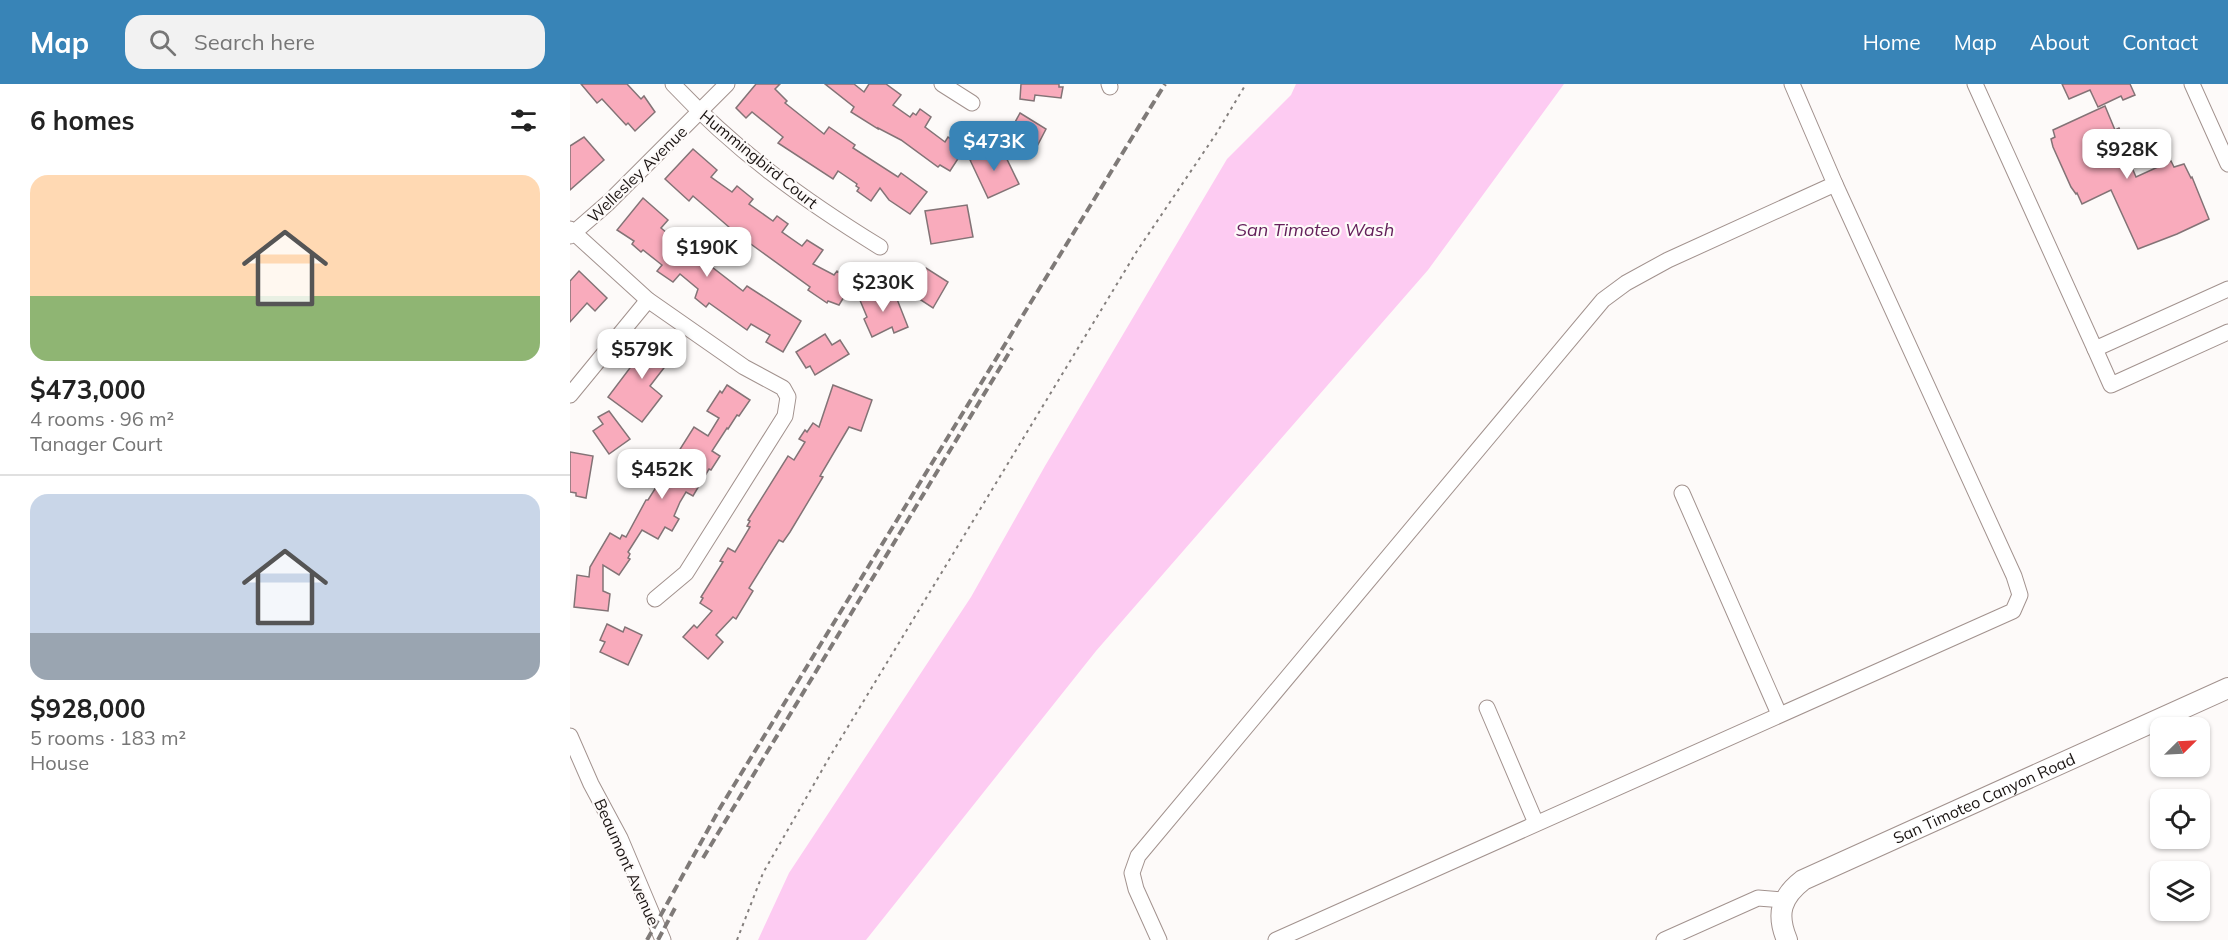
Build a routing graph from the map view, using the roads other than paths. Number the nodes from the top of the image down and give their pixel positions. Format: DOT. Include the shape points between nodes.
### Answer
graph roads {
  1 [pos="673,84"];
  2 [pos="727,84"];
  3 [pos="942,84"];
  4 [pos="1792,84"];
  5 [pos="1976,84"];
  6 [pos="2192,84"];
  7 [pos="972,103"];
  8 [pos="700,112"];
  9 [pos="2228,164"];
  10 [pos="1835,184"];
  11 [pos="571,233"];
  12 [pos="880,247"];
  13 [pos="2228,289"];
  14 [pos="648,300"];
  15 [pos="2228,332"];
  16 [pos="2096,349"];
  17 [pos="570,395"];
  18 [pos="1682,493"];
  19 [pos="655,599"];
  20 [pos="2228,688"];
  21 [pos="1487,708"];
  22 [pos="1779,714"];
  23 [pos="570,736"];
  24 [pos="591,784"];
  25 [pos="1536,823"];
  26 [pos="1783,900"];
  27 [pos="655,940"];
  28 [pos="663,940"];
  29 [pos="1159,940"];
  30 [pos="1276,940"];
  31 [pos="1664,940"];
  32 [pos="1787,940"];
  1 -- 8 [label="street, Hummingbird Court"];
  2 -- 8 [label="street, Wellesley Avenue"];
  3 -- 7 [label="street"];
  4 -- 10 [label="street"];
  5 -- 16 [label="street"];
  6 -- 9 [label="street"];
  8 -- 11 [label="street, Wellesley Avenue"];
  8 -- 12 [label="street, Hummingbird Court" via="795,192"];
  10 -- 22 [label="street" via="2020,595 2013,610"];
  10 -- 29 [label="street" via="1668,260 1603,300 1138,856 1132,873 1136,889"];
  11 -- 14 [label="street"];
  13 -- 16 [label="street"];
  14 -- 17 [label="street"];
  14 -- 19 [label="street" via="744,367 783,388 788,397 785,416 686,573"];
  15 -- 16 [label="street" via="2111,385"];
  18 -- 22 [label="street"];
  20 -- 26 [label="main road, San Timoteo Canyon Road" via="1803,880"];
  21 -- 25 [label="street"];
  22 -- 25 [label="street"];
  23 -- 24 [label="street, Beaumont Avenue"];
  24 -- 27 [label="street, Beaumont Avenue"];
  24 -- 28 [label="street, Beaumont Avenue" via="620,838"];
  25 -- 30 [label="street"];
  26 -- 31 [label="street" via="1758,898"];
  26 -- 32 [label="main road" via="1782,921"];
}
